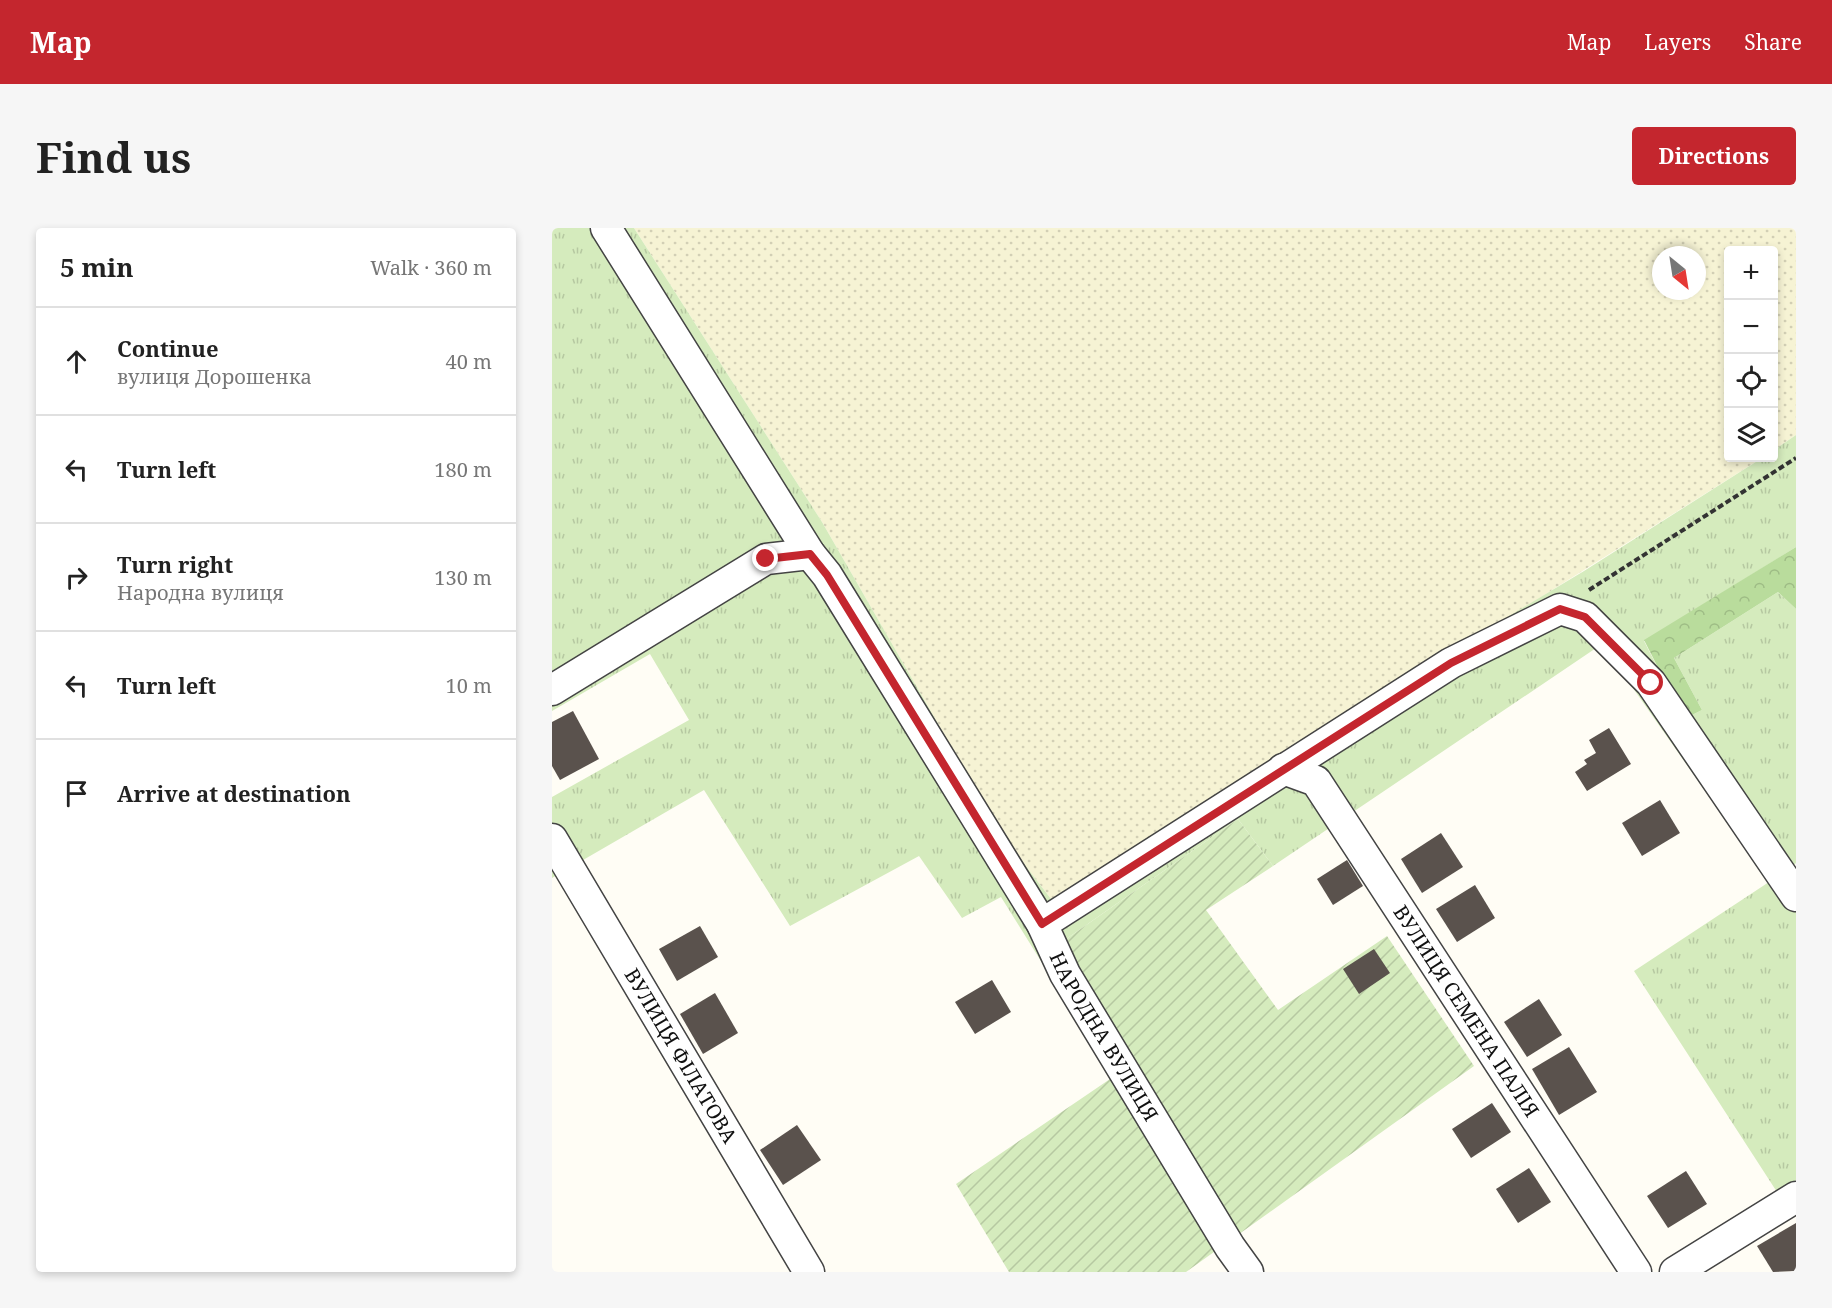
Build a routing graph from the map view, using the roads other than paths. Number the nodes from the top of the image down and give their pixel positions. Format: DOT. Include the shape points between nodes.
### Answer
graph roads {
  1 [pos="606,228"];
  2 [pos="810,554"];
  3 [pos="552,690"];
  4 [pos="1283,770"];
  5 [pos="552,839"];
  6 [pos="1796,896"];
  7 [pos="1042,924"];
  8 [pos="1796,1197"];
  9 [pos="809,1272"];
  10 [pos="1248,1272"];
  11 [pos="1636,1272"];
  12 [pos="1675,1272"];
  1 -- 2 [label="street, НАРОДНА ВУЛИЦЯ"];
  2 -- 3 [label="street" via="766,559"];
  2 -- 7 [label="street, НАРОДНА ВУЛИЦЯ" via="827,575"];
  4 -- 6 [label="street" via="1451,663 1560,609 1585,617 1651,683"];
  4 -- 7 [label="street"];
  4 -- 11 [label="street, ВУЛИЦЯ СЕМЕНА ПАЛІЯ" via="1316,781"];
  5 -- 9 [label="street, ВУЛИЦЯ ФІЛАТОВА"];
  7 -- 10 [label="street, НАРОДНА ВУЛИЦЯ" via="1065,974"];
  8 -- 12 [label="street"];
}
